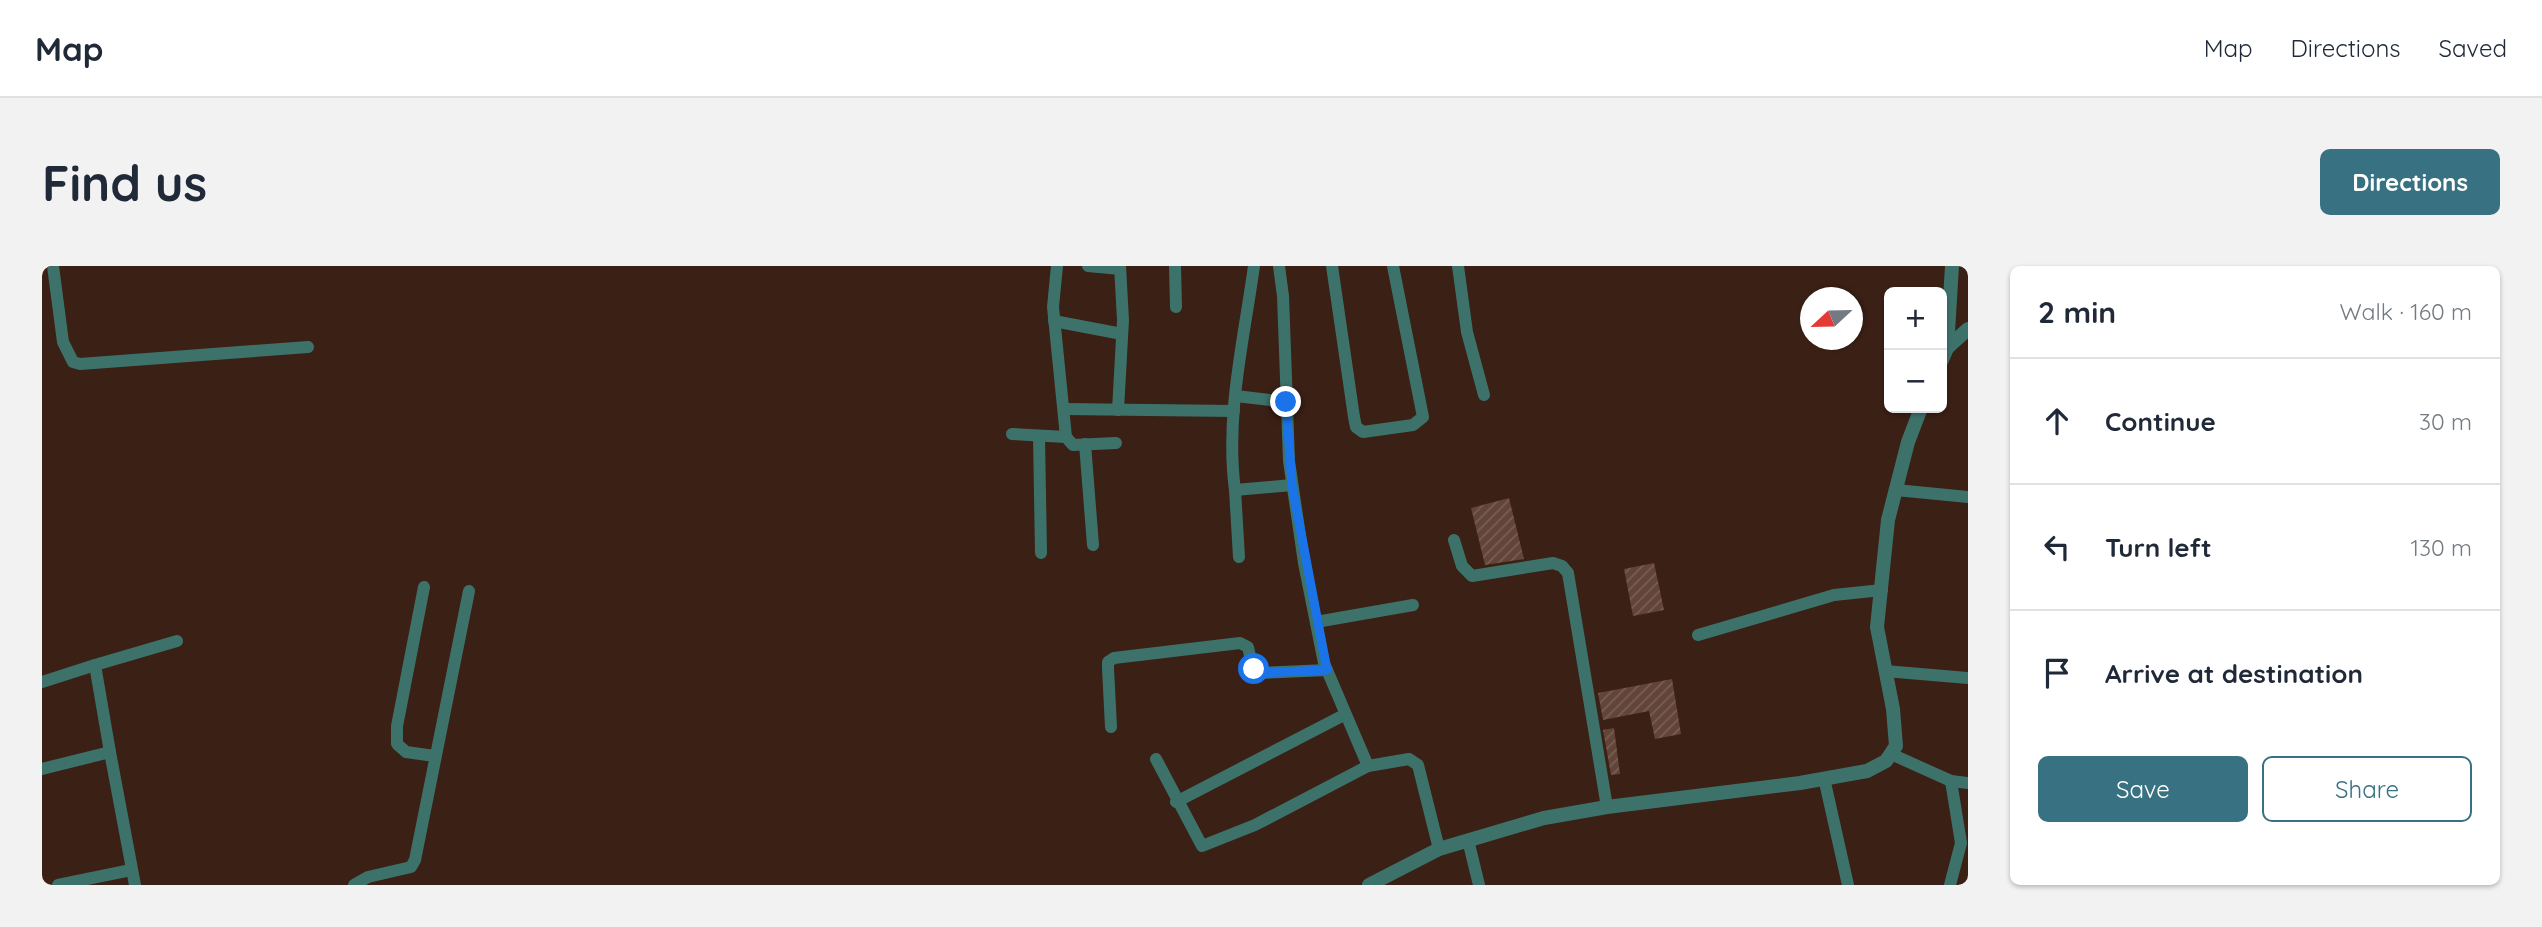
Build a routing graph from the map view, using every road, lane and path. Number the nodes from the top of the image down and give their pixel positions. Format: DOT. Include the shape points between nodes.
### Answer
graph roads {
  1 [pos="53,266"];
  2 [pos="1057,266"];
  3 [pos="1088,266"];
  4 [pos="1175,266"];
  5 [pos="1254,266"];
  6 [pos="1279,266"];
  7 [pos="1332,266"];
  8 [pos="1393,266"];
  9 [pos="1458,266"];
  10 [pos="1952,266"];
  11 [pos="1120,267"];
  12 [pos="1176,307"];
  13 [pos="1054,321"];
  14 [pos="1968,329"];
  15 [pos="1122,334"];
  16 [pos="308,347"];
  17 [pos="1945,350"];
  18 [pos="1947,352"];
  19 [pos="1484,395"];
  20 [pos="1236,396"];
  21 [pos="1286,402"];
  22 [pos="1064,409"];
  23 [pos="1118,410"];
  24 [pos="1234,411"];
  25 [pos="1919,413"];
  26 [pos="1012,434"];
  27 [pos="1040,436"];
  28 [pos="1066,437"];
  29 [pos="1116,443"];
  30 [pos="1085,444"];
  31 [pos="1292,485"];
  32 [pos="1235,490"];
  33 [pos="1896,490"];
  34 [pos="1968,497"];
  35 [pos="1454,540"];
  36 [pos="1093,545"];
  37 [pos="1041,553"];
  38 [pos="1240,557"];
  39 [pos="424,587"];
  40 [pos="1882,590"];
  41 [pos="469,591"];
  42 [pos="1413,605"];
  43 [pos="1316,622"];
  44 [pos="1698,635"];
  45 [pos="177,641"];
  46 [pos="95,665"];
  47 [pos="1327,670"];
  48 [pos="1885,671"];
  49 [pos="1968,678"];
  50 [pos="42,682"];
  51 [pos="1344,715"];
  52 [pos="1111,727"];
  53 [pos="110,752"];
  54 [pos="1891,754"];
  55 [pos="435,756"];
  56 [pos="1156,759"];
  57 [pos="1368,766"];
  58 [pos="42,769"];
  59 [pos="1824,778"];
  60 [pos="1951,781"];
  61 [pos="1968,783"];
  62 [pos="1176,803"];
  63 [pos="1607,807"];
  64 [pos="1468,840"];
  65 [pos="1439,849"];
  66 [pos="131,870"];
  67 [pos="58,885"];
  68 [pos="135,885"];
  69 [pos="354,885"];
  70 [pos="1369,885"];
  71 [pos="1479,885"];
  72 [pos="1849,885"];
  73 [pos="1950,885"];
  1 -- 16 [label="street" via="63,342 73,362"];
  2 -- 13 [label="street"];
  3 -- 11 [label="street"];
  4 -- 12 [label="street"];
  5 -- 20 [label="street"];
  6 -- 21 [label="street"];
  7 -- 8 [label="street" via="1356,427 1363,432 1413,425 1423,418"];
  9 -- 19 [label="street" via="1467,332"];
  10 -- 17 [label="street"];
  11 -- 15 [label="street"];
  13 -- 15 [label="street"];
  13 -- 22 [label="street"];
  14 -- 18 [label="street"];
  15 -- 23 [label="street"];
  20 -- 21 [label="street"];
  20 -- 24 [label="street"];
  21 -- 31 [label="street"];
  22 -- 23 [label="street"];
  22 -- 28 [label="street"];
  23 -- 24 [label="street"];
  24 -- 32 [label="street" via="1231,458"];
  25 -- 33 [label="street"];
  26 -- 27 [label="street"];
  27 -- 28 [label="street"];
  27 -- 37 [label="street"];
  28 -- 30 [label="street" via="1073,445"];
  29 -- 30 [label="street"];
  30 -- 36 [label="street"];
  31 -- 32 [label="street"];
  31 -- 43 [label="street"];
  32 -- 38 [label="street"];
  33 -- 34 [label="street"];
  33 -- 40 [label="street" via="1888,520"];
  35 -- 63 [label="street" via="1462,566 1472,576 1553,564 1568,573"];
  39 -- 55 [label="street" via="397,744 406,752"];
  40 -- 44 [label="street" via="1834,595"];
  40 -- 48 [label="street" via="1877,627"];
  41 -- 55 [label="street"];
  42 -- 43 [label="street"];
  43 -- 47 [label="street"];
  45 -- 46 [label="street"];
  46 -- 50 [label="street"];
  46 -- 53 [label="street"];
  47 -- 51 [label="street"];
  47 -- 52 [label="street" via="1260,673 1252,665 1248,648 1240,643 1114,658 1108,662"];
  48 -- 49 [label="street"];
  48 -- 54 [label="street" via="1896,746"];
  51 -- 57 [label="street"];
  51 -- 62 [label="street"];
  53 -- 58 [label="street"];
  53 -- 66 [label="street"];
  54 -- 59 [label="street" via="1867,771"];
  54 -- 60 [label="street"];
  55 -- 69 [label="street" via="419,850 411,867"];
  56 -- 62 [label="street"];
  57 -- 62 [label="street" via="1207,846 1198,844"];
  57 -- 65 [label="street" via="1415,762"];
  59 -- 63 [label="street"];
  59 -- 72 [label="street"];
  60 -- 61 [label="street"];
  60 -- 73 [label="street" via="1961,843"];
  63 -- 64 [label="street" via="1544,818"];
  64 -- 65 [label="street"];
  64 -- 71 [label="street"];
  65 -- 70 [label="street"];
  66 -- 67 [label="street"];
  66 -- 68 [label="street"];
}
